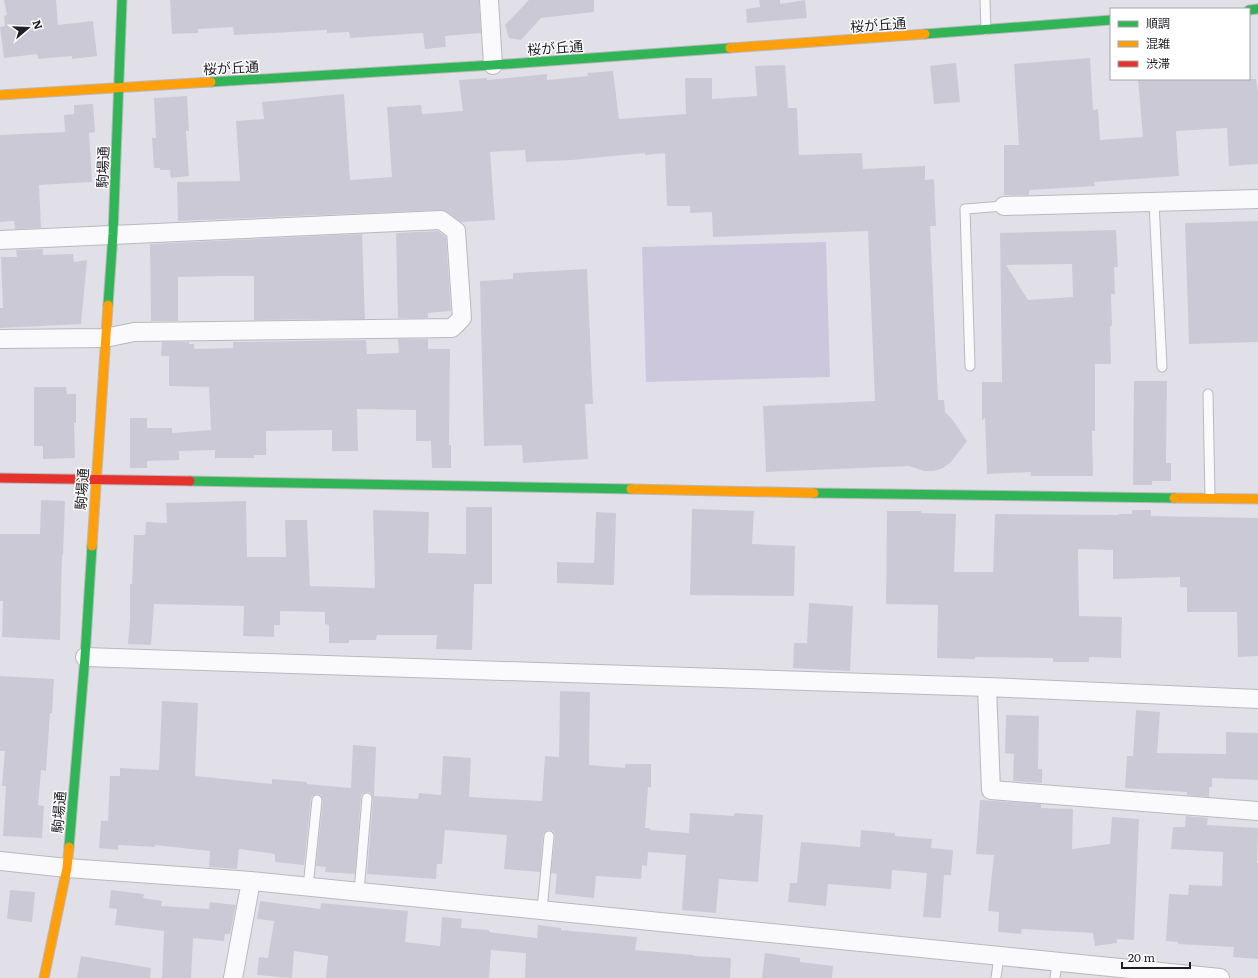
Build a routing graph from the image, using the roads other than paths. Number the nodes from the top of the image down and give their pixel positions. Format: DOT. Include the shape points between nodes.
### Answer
graph roads {
  1 [pos="122,0"];
  2 [pos="489,0"];
  3 [pos="985,0"];
  4 [pos="1110,20"];
  5 [pos="986,30"];
  6 [pos="493,65"];
  7 [pos="118,88"];
  8 [pos="0,95"];
  9 [pos="1258,199"];
  10 [pos="1154,202"];
  11 [pos="1004,206"];
  12 [pos="113,234"];
  13 [pos="0,240"];
  14 [pos="105,338"];
  15 [pos="0,339"];
  16 [pos="970,366"];
  17 [pos="1162,367"];
  18 [pos="1208,394"];
  19 [pos="0,478"];
  20 [pos="95,480"];
  21 [pos="1210,498"];
  22 [pos="1258,499"];
  23 [pos="85,657"];
  24 [pos="987,687"];
  25 [pos="1258,699"];
  26 [pos="367,798"];
  27 [pos="317,800"];
  28 [pos="1258,811"];
  29 [pos="549,836"];
  30 [pos="0,861"];
  31 [pos="67,868"];
  32 [pos="251,881"];
  33 [pos="308,887"];
  34 [pos="359,892"];
  35 [pos="542,910"];
  36 [pos="999,956"];
  37 [pos="1056,970"];
  38 [pos="44,978"];
  39 [pos="233,978"];
  40 [pos="996,978"];
  41 [pos="1220,978"];
  1 -- 7 [label="street, 駒場通"];
  2 -- 6 [label="street"];
  3 -- 5 [label="lane"];
  4 -- 5 [label="street, 桜が丘通"];
  5 -- 6 [label="street, 桜が丘通"];
  6 -- 7 [label="street, 桜が丘通"];
  7 -- 8 [label="street, 桜が丘通"];
  7 -- 12 [label="street, 駒場通"];
  9 -- 10 [label="street"];
  10 -- 11 [label="street"];
  10 -- 17 [label="lane"];
  11 -- 16 [label="lane" via="965,209"];
  12 -- 13 [label="street"];
  12 -- 14 [label="street, 駒場通"];
  12 -- 14 [label="street" via="441,220 456,231 462,318 452,328 134,332"];
  14 -- 15 [label="street"];
  14 -- 20 [label="street, 駒場通"];
  18 -- 21 [label="lane"];
  19 -- 20 [label="street"];
  20 -- 21 [label="street"];
  20 -- 23 [label="street, 駒場通"];
  21 -- 22 [label="street"];
  23 -- 24 [label="street"];
  23 -- 31 [label="street, 駒場通"];
  24 -- 25 [label="street"];
  24 -- 28 [label="street" via="991,790"];
  26 -- 34 [label="lane"];
  27 -- 33 [label="lane"];
  29 -- 35 [label="lane"];
  30 -- 31 [label="street"];
  31 -- 32 [label="street"];
  31 -- 38 [label="street, 駒場通"];
  32 -- 33 [label="street"];
  32 -- 39 [label="street"];
  33 -- 34 [label="street"];
  34 -- 35 [label="street"];
  35 -- 36 [label="street"];
  36 -- 37 [label="street"];
  36 -- 40 [label="lane"];
  37 -- 41 [label="street"];
}
